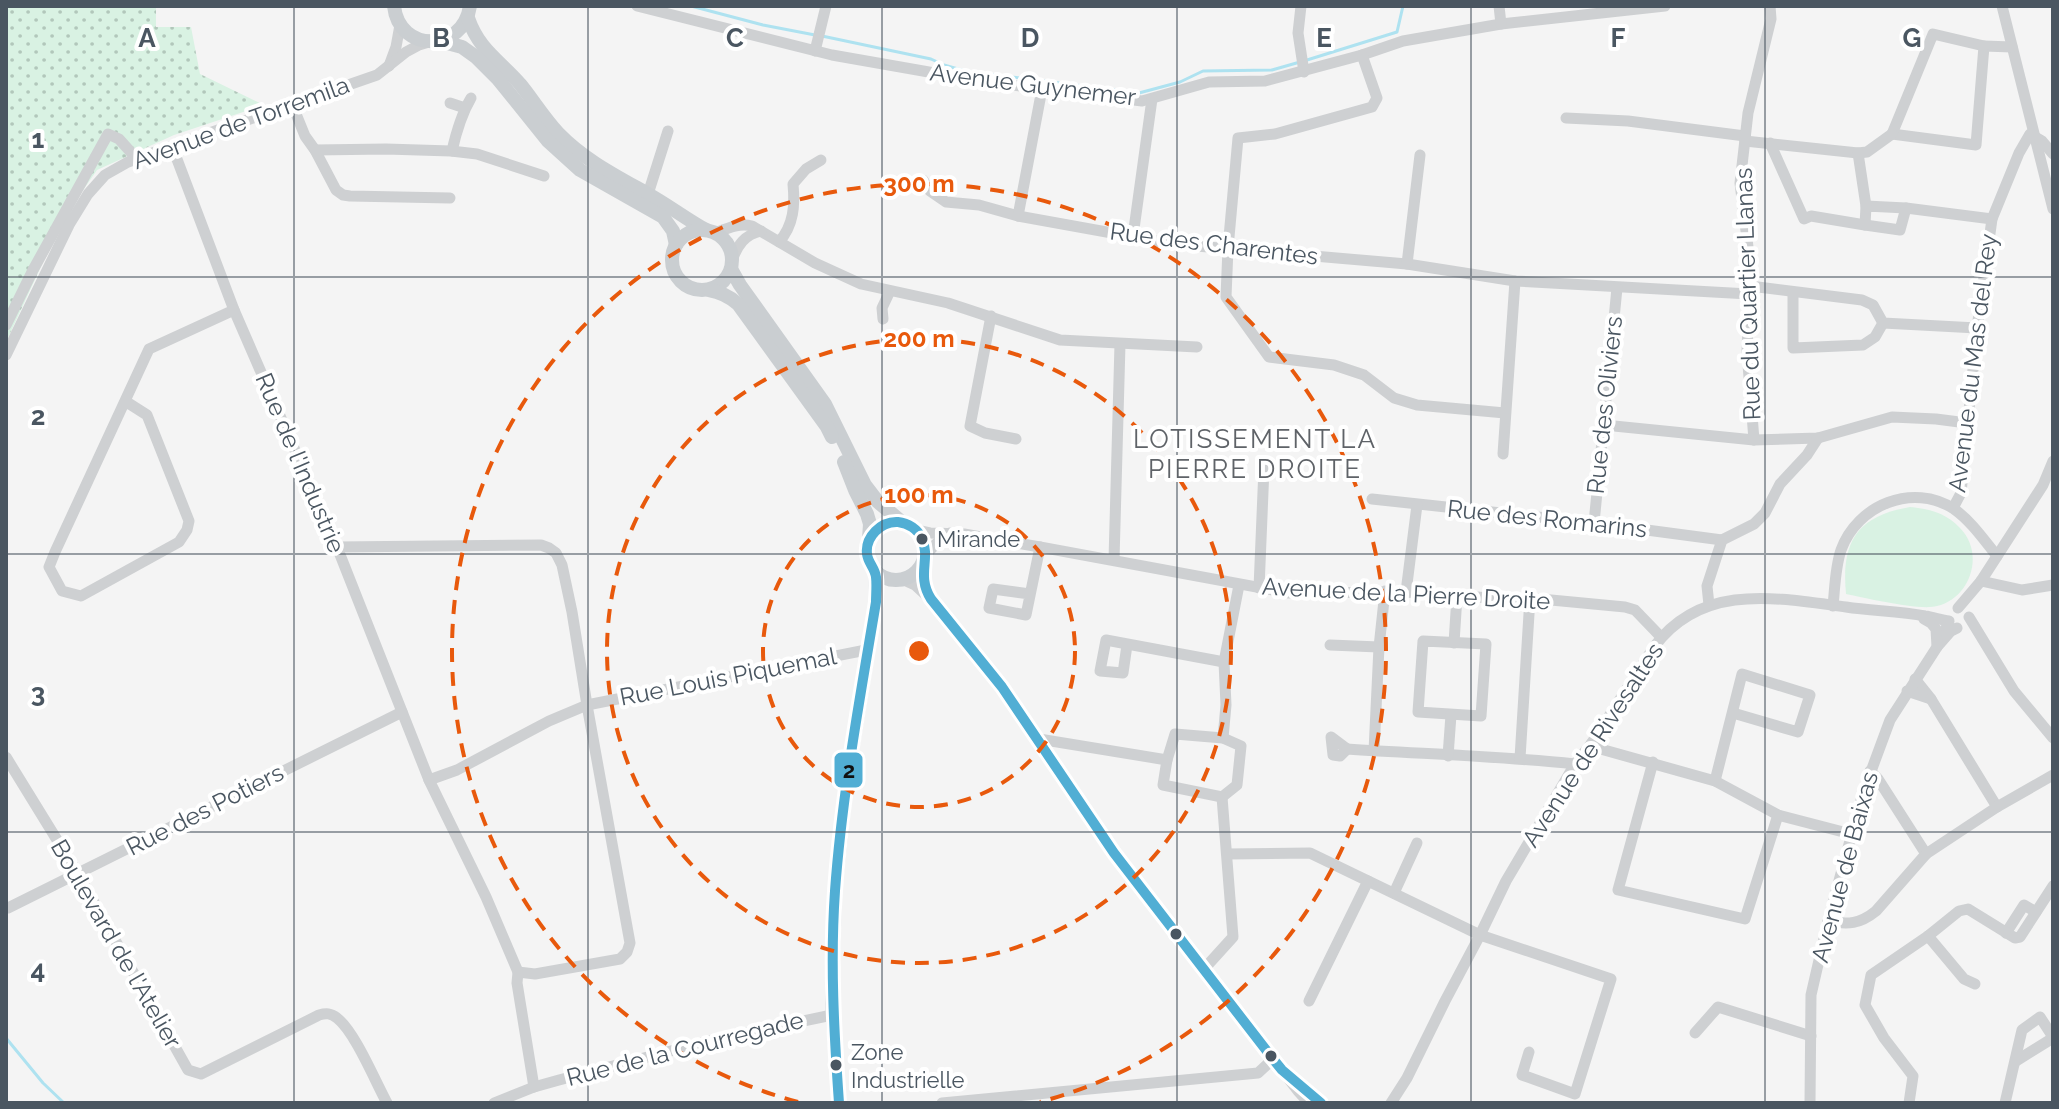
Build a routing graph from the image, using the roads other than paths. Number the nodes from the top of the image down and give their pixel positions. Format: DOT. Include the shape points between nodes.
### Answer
graph roads {
  1 [pos="637,6"];
  2 [pos="826,6"];
  3 [pos="1301,6"];
  4 [pos="1499,6"];
  5 [pos="1665,6"];
  6 [pos="1770,6"];
  7 [pos="2002,6"];
  8 [pos="1595,10"];
  9 [pos="469,12"];
  10 [pos="394,13"];
  11 [pos="1501,24"];
  12 [pos="818,41"];
  13 [pos="434,42"];
  14 [pos="1984,46"];
  15 [pos="2012,47"];
  16 [pos="1362,55"];
  17 [pos="1303,65"];
  18 [pos="389,66"];
  19 [pos="1042,89"];
  20 [pos="1152,99"];
  21 [pos="450,103"];
  22 [pos="292,104"];
  23 [pos="1566,118"];
  24 [pos="668,131"];
  25 [pos="1892,134"];
  26 [pos="2034,136"];
  27 [pos="1745,138"];
  28 [pos="1770,143"];
  29 [pos="172,146"];
  30 [pos="315,150"];
  31 [pos="452,151"];
  32 [pos="1858,153"];
  33 [pos="2053,154"];
  34 [pos="1420,155"];
  35 [pos="137,159"];
  36 [pos="821,160"];
  37 [pos="544,176"];
  38 [pos="923,180"];
  39 [pos="648,194"];
  40 [pos="450,198"];
  41 [pos="1866,206"];
  42 [pos="1906,208"];
  43 [pos="2053,209"];
  44 [pos="1018,216"];
  45 [pos="1992,219"];
  46 [pos="1865,225"];
  47 [pos="710,231"];
  48 [pos="761,231"];
  49 [pos="1133,236"];
  50 [pos="779,242"];
  51 [pos="676,245"];
  52 [pos="1228,248"];
  53 [pos="1407,264"];
  54 [pos="731,265"];
  55 [pos="1515,281"];
  56 [pos="1617,288"];
  57 [pos="709,290"];
  58 [pos="1749,290"];
  59 [pos="890,291"];
  60 [pos="1793,292"];
  61 [pos="234,310"];
  62 [pos="991,316"];
  63 [pos="883,319"];
  64 [pos="1883,323"];
  65 [pos="6,325"];
  66 [pos="1977,328"];
  67 [pos="1120,344"];
  68 [pos="1197,347"];
  69 [pos="6,355"];
  70 [pos="125,401"];
  71 [pos="1505,413"];
  72 [pos="1967,423"];
  73 [pos="1604,425"];
  74 [pos="1818,438"];
  75 [pos="1016,439"];
  76 [pos="1754,440"];
  77 [pos="1503,454"];
  78 [pos="2053,461"];
  79 [pos="1264,468"];
  80 [pos="1372,499"];
  81 [pos="1417,505"];
  82 [pos="1953,508"];
  83 [pos="1594,523"];
  84 [pos="910,526"];
  85 [pos="951,533"];
  86 [pos="869,539"];
  87 [pos="1722,540"];
  88 [pos="337,547"];
  89 [pos="1040,547"];
  90 [pos="1997,556"];
  91 [pos="924,559"];
  92 [pos="1114,560"];
  93 [pos="875,572"];
  94 [pos="899,580"];
  95 [pos="1981,581"];
  96 [pos="1239,585"];
  97 [pos="2053,585"];
  98 [pos="1259,588"];
  99 [pos="1385,591"];
  100 [pos="1409,592"];
  101 [pos="1030,594"];
  102 [pos="1457,596"];
  103 [pos="928,597"];
  104 [pos="1530,598"];
  105 [pos="876,602"];
  106 [pos="1709,605"];
  107 [pos="1833,606"];
  108 [pos="1921,616"];
  109 [pos="1959,618"];
  110 [pos="1661,637"];
  111 [pos="1454,643"];
  112 [pos="1127,645"];
  113 [pos="1330,645"];
  114 [pos="1379,647"];
  115 [pos="1937,647"];
  116 [pos="869,648"];
  117 [pos="1224,662"];
  118 [pos="1915,679"];
  119 [pos="1907,691"];
  120 [pos="1931,699"];
  121 [pos="587,705"];
  122 [pos="402,712"];
  123 [pos="1733,713"];
  124 [pos="1451,715"];
  125 [pos="1223,738"];
  126 [pos="2053,738"];
  127 [pos="1039,739"];
  128 [pos="1591,744"];
  129 [pos="1347,749"];
  130 [pos="1374,751"];
  131 [pos="1448,756"];
  132 [pos="6,757"];
  133 [pos="1520,758"];
  134 [pos="1167,760"];
  135 [pos="1653,762"];
  136 [pos="1575,764"];
  137 [pos="1870,771"];
  138 [pos="2053,775"];
  139 [pos="429,780"];
  140 [pos="1715,781"];
  141 [pos="1863,793"];
  142 [pos="1888,795"];
  143 [pos="1222,797"];
  144 [pos="1997,807"];
  145 [pos="1778,815"];
  146 [pos="1851,834"];
  147 [pos="1417,843"];
  148 [pos="1227,854"];
  149 [pos="1926,854"];
  150 [pos="78,874"];
  151 [pos="1368,881"];
  152 [pos="2053,886"];
  153 [pos="1394,893"];
  154 [pos="8,908"];
  155 [pos="1828,921"];
  156 [pos="1480,935"];
  157 [pos="1928,936"];
  158 [pos="1204,969"];
  159 [pos="518,972"];
  160 [pos="1975,984"];
  161 [pos="1309,1001"];
  162 [pos="832,1015"];
  163 [pos="1695,1033"];
  164 [pos="1811,1036"];
  165 [pos="2053,1038"];
  166 [pos="1529,1052"];
  167 [pos="1273,1059"];
  168 [pos="2016,1061"];
  169 [pos="1282,1070"];
  170 [pos="534,1087"];
  171 [pos="1395,1101"];
  172 [pos="387,1103"];
  173 [pos="494,1103"];
  174 [pos="839,1103"];
  175 [pos="942,1103"];
  176 [pos="1309,1103"];
  177 [pos="1321,1103"];
  178 [pos="1810,1103"];
  179 [pos="1909,1103"];
  180 [pos="2005,1103"];
  1 -- 12 [label="street, Avenue Guynemer"];
  2 -- 12 [label="street"];
  3 -- 17 [label="street"];
  4 -- 11 [label="street"];
  5 -- 8 [label="street, Avenue Guynemer"];
  6 -- 27 [label="street, Rue du Quartier Llanas"];
  7 -- 15 [label="street"];
  8 -- 11 [label="street, Avenue Guynemer"];
  9 -- 13 [label="main road" via="461,29"];
  9 -- 39 [label="main road" via="481,46 575,149"];
  10 -- 13 [label="main road" via="409,34"];
  10 -- 18 [label="street" via="396,47"];
  11 -- 16 [label="street, Avenue Guynemer" via="1403,41"];
  12 -- 19 [label="street, Avenue Guynemer" via="980,81"];
  13 -- 18 [label="street, Avenue de Torremila" via="419,45"];
  13 -- 51 [label="main road" via="462,47 476,57 548,141 580,170 663,217"];
  14 -- 15 [label="street"];
  14 -- 25 [label="street" via="1933,34"];
  14 -- 25 [label="street" via="1976,145"];
  15 -- 26 [label="street"];
  16 -- 17 [label="street, Avenue Guynemer"];
  16 -- 52 [label="street" via="1377,98 1372,107 1275,134 1238,138"];
  17 -- 20 [label="street, Avenue Guynemer" via="1265,81 1209,82"];
  18 -- 22 [label="street, Avenue de Torremila" via="377,75"];
  19 -- 20 [label="street, Avenue Guynemer"];
  19 -- 44 [label="street"];
  20 -- 49 [label="street"];
  21 -- 31 [label="street" via="468,103"];
  22 -- 29 [label="street, Avenue de Torremila"];
  22 -- 30 [label="street"];
  23 -- 27 [label="street"];
  24 -- 39 [label="street"];
  25 -- 32 [label="street"];
  26 -- 33 [label="street"];
  26 -- 43 [label="street"];
  26 -- 45 [label="street, Avenue du Mas del Rey" via="2030,134 2019,153"];
  27 -- 28 [label="street"];
  27 -- 58 [label="street, Rue du Quartier Llanas" via="1740,183"];
  28 -- 32 [label="street"];
  28 -- 46 [label="street" via="1804,219"];
  29 -- 35 [label="street, Avenue de Torremila"];
  29 -- 61 [label="street, Rue de l'Industrie"];
  30 -- 31 [label="street"];
  30 -- 40 [label="street" via="343,195"];
  31 -- 37 [label="street"];
  32 -- 41 [label="street"];
  34 -- 53 [label="street"];
  35 -- 65 [label="street" via="108,134"];
  35 -- 69 [label="street, Avenue de Torremila" via="105,175 88,194"];
  36 -- 50 [label="street" via="793,184 795,204"];
  38 -- 44 [label="street, Rue des Charentes" via="946,202"];
  39 -- 47 [label="main road"];
  41 -- 42 [label="street"];
  41 -- 46 [label="street"];
  42 -- 45 [label="street"];
  42 -- 46 [label="street" via="1900,230"];
  44 -- 49 [label="street, Rue des Charentes"];
  45 -- 66 [label="street, Avenue du Mas del Rey"];
  47 -- 48 [label="street" via="745,224"];
  47 -- 51 [label="main road" via="691,231"];
  47 -- 54 [label="main road" via="728,246"];
  48 -- 50 [label="street"];
  48 -- 54 [label="street" via="743,239"];
  49 -- 52 [label="street, Rue des Charentes"];
  50 -- 59 [label="street" via="861,284"];
  51 -- 57 [label="main road" via="673,266 678,279"];
  52 -- 53 [label="street, Rue des Charentes"];
  52 -- 71 [label="street" via="1226,297 1269,357 1334,365 1364,375 1394,398 1417,405"];
  53 -- 55 [label="street, Rue des Charentes"];
  54 -- 57 [label="main road" via="725,280"];
  54 -- 84 [label="main road" via="825,404 865,485"];
  55 -- 56 [label="street, Rue des Charentes"];
  55 -- 71 [label="street"];
  56 -- 58 [label="street, Rue des Charentes"];
  56 -- 73 [label="street, Rue des Oliviers"];
  57 -- 86 [label="main road" via="738,304 827,427 867,514"];
  58 -- 60 [label="street, Rue des Charentes"];
  58 -- 76 [label="street, Rue du Quartier Llanas" via="1747,352"];
  59 -- 62 [label="street"];
  59 -- 63 [label="street"];
  60 -- 64 [label="street, Rue des Charentes" via="1862,300 1873,305"];
  60 -- 64 [label="street" via="1793,348 1863,345"];
  61 -- 70 [label="street" via="149,349"];
  61 -- 88 [label="street, Rue de l'Industrie"];
  62 -- 67 [label="street" via="1060,340"];
  62 -- 75 [label="street" via="970,426"];
  64 -- 66 [label="street"];
  66 -- 72 [label="street, Avenue du Mas del Rey"];
  67 -- 68 [label="street"];
  67 -- 92 [label="street"];
  70 -- 70 [label="street" via="49,567 62,591 81,596 179,542 187,530 189,521 147,415"];
  71 -- 77 [label="street"];
  72 -- 74 [label="street" via="1892,417"];
  72 -- 82 [label="street, Avenue du Mas del Rey" via="1961,493"];
  73 -- 76 [label="street"];
  73 -- 83 [label="street, Rue des Oliviers"];
  74 -- 76 [label="street"];
  74 -- 87 [label="street" via="1780,484 1765,513"];
  78 -- 90 [label="street"];
  79 -- 98 [label="street"];
  80 -- 81 [label="street, Rue des Romarins"];
  81 -- 83 [label="street, Rue des Romarins"];
  81 -- 100 [label="street"];
  82 -- 90 [label="street"];
  82 -- 107 [label="street" via="1899,498 1863,516 1842,547"];
  83 -- 87 [label="street, Rue des Romarins"];
  84 -- 85 [label="street, Avenue de la Pierre Droite"];
  84 -- 86 [label="main road" via="883,525"];
  84 -- 91 [label="main road" via="922,537"];
  85 -- 89 [label="street, Avenue de la Pierre Droite"];
  85 -- 91 [label="street"];
  86 -- 93 [label="main road" via="867,557"];
  87 -- 106 [label="street" via="1707,586"];
  88 -- 121 [label="street" via="549,548 562,565"];
  88 -- 122 [label="street, Rue de l'Industrie"];
  89 -- 92 [label="street, Avenue de la Pierre Droite"];
  89 -- 101 [label="street"];
  90 -- 95 [label="street"];
  91 -- 94 [label="main road" via="918,571"];
  91 -- 103 [label="street"];
  92 -- 96 [label="street, Avenue de la Pierre Droite"];
  93 -- 94 [label="main road"];
  93 -- 105 [label="main road"];
  94 -- 103 [label="street"];
  94 -- 105 [label="main road"];
  95 -- 97 [label="street" via="2022,590"];
  95 -- 109 [label="street"];
  96 -- 98 [label="street, Avenue de la Pierre Droite"];
  96 -- 117 [label="street"];
  98 -- 99 [label="street, Avenue de la Pierre Droite" via="1289,593"];
  99 -- 100 [label="street, Avenue de la Pierre Droite"];
  99 -- 114 [label="street"];
  100 -- 102 [label="street, Avenue de la Pierre Droite"];
  102 -- 104 [label="street, Avenue de la Pierre Droite"];
  102 -- 111 [label="street"];
  103 -- 127 [label="street"];
  104 -- 110 [label="street, Avenue de la Pierre Droite" via="1625,607 1635,610"];
  104 -- 133 [label="street"];
  105 -- 116 [label="main road"];
  106 -- 107 [label="street, Avenue de Rivesaltes" via="1741,598"];
  106 -- 110 [label="street, Avenue de Rivesaltes"];
  107 -- 108 [label="street, Avenue de Rivesaltes"];
  108 -- 109 [label="street, Avenue de Rivesaltes"];
  108 -- 115 [label="street" via="1936,629"];
  109 -- 115 [label="street, Avenue de Baixas"];
  109 -- 126 [label="street" via="1985,643 2014,691"];
  110 -- 128 [label="street, Avenue de Rivesaltes"];
  111 -- 124 [label="street" via="1486,644 1481,716"];
  111 -- 124 [label="street" via="1423,641 1418,712"];
  112 -- 117 [label="street"];
  113 -- 114 [label="street"];
  114 -- 130 [label="street"];
  115 -- 118 [label="street, Avenue de Baixas"];
  116 -- 121 [label="street, Rue Louis Piquemal"];
  116 -- 162 [label="main road" via="835,891"];
  117 -- 125 [label="street"];
  118 -- 119 [label="street, Avenue de Baixas"];
  118 -- 120 [label="street"];
  119 -- 120 [label="street"];
  119 -- 137 [label="street, Avenue de Baixas"];
  120 -- 144 [label="street"];
  121 -- 139 [label="street, Rue Louis Piquemal"];
  121 -- 159 [label="street, Rue Louis Piquemal" via="630,943 620,959 535,974"];
  122 -- 139 [label="street, Rue de l'Industrie"];
  122 -- 150 [label="street, Rue des Potiers"];
  123 -- 123 [label="street" via="1742,674 1810,695 1798,732"];
  123 -- 140 [label="street"];
  124 -- 131 [label="street"];
  125 -- 134 [label="street" via="1175,734"];
  125 -- 143 [label="street" via="1241,746 1237,785"];
  127 -- 134 [label="street"];
  127 -- 158 [label="street" via="1114,853"];
  128 -- 135 [label="street"];
  128 -- 136 [label="street, Avenue de Rivesaltes"];
  129 -- 130 [label="street"];
  130 -- 131 [label="street"];
  131 -- 133 [label="street"];
  132 -- 150 [label="street, Boulevard de l'Atelier"];
  133 -- 136 [label="street"];
  134 -- 143 [label="street" via="1163,785"];
  135 -- 140 [label="street"];
  135 -- 145 [label="street" via="1618,890 1745,919"];
  136 -- 156 [label="street, Avenue de Rivesaltes"];
  137 -- 141 [label="street, Avenue de Baixas"];
  137 -- 142 [label="street"];
  138 -- 144 [label="street"];
  139 -- 159 [label="street"];
  140 -- 145 [label="street"];
  141 -- 142 [label="street"];
  141 -- 146 [label="street, Avenue de Baixas"];
  142 -- 149 [label="street"];
  143 -- 148 [label="street"];
  144 -- 149 [label="street"];
  145 -- 146 [label="street"];
  146 -- 155 [label="street, Avenue de Baixas"];
  147 -- 153 [label="street"];
  148 -- 151 [label="street" via="1310,853"];
  148 -- 158 [label="street" via="1233,937"];
  149 -- 155 [label="street" via="1868,917 1849,924"];
  150 -- 154 [label="street, Rue des Potiers"];
  150 -- 172 [label="street, Boulevard de l'Atelier" via="188,1070 201,1074 328,1013 347,1028"];
  151 -- 153 [label="street"];
  151 -- 161 [label="street"];
  152 -- 157 [label="street" via="2020,937 1968,909"];
  153 -- 156 [label="street"];
  155 -- 164 [label="street, Avenue de Baixas" via="1811,995"];
  156 -- 166 [label="street" via="1611,979 1575,1094 1522,1075"];
  156 -- 171 [label="street, Avenue de Rivesaltes"];
  157 -- 160 [label="street" via="1964,979"];
  157 -- 179 [label="street" via="1871,975 1865,1005 1913,1076"];
  158 -- 167 [label="street"];
  159 -- 170 [label="street"];
  162 -- 170 [label="street, Rue de la Courregade"];
  162 -- 174 [label="main road"];
  163 -- 164 [label="street" via="1718,1007"];
  164 -- 178 [label="street, Avenue de Baixas"];
  165 -- 168 [label="street"];
  165 -- 168 [label="street" via="2040,1017 2022,1030"];
  167 -- 169 [label="street"];
  167 -- 175 [label="street" via="1258,1073"];
  168 -- 180 [label="street"];
  169 -- 176 [label="street"];
  169 -- 177 [label="street"];
  170 -- 173 [label="street, Rue de la Courregade"];
}
